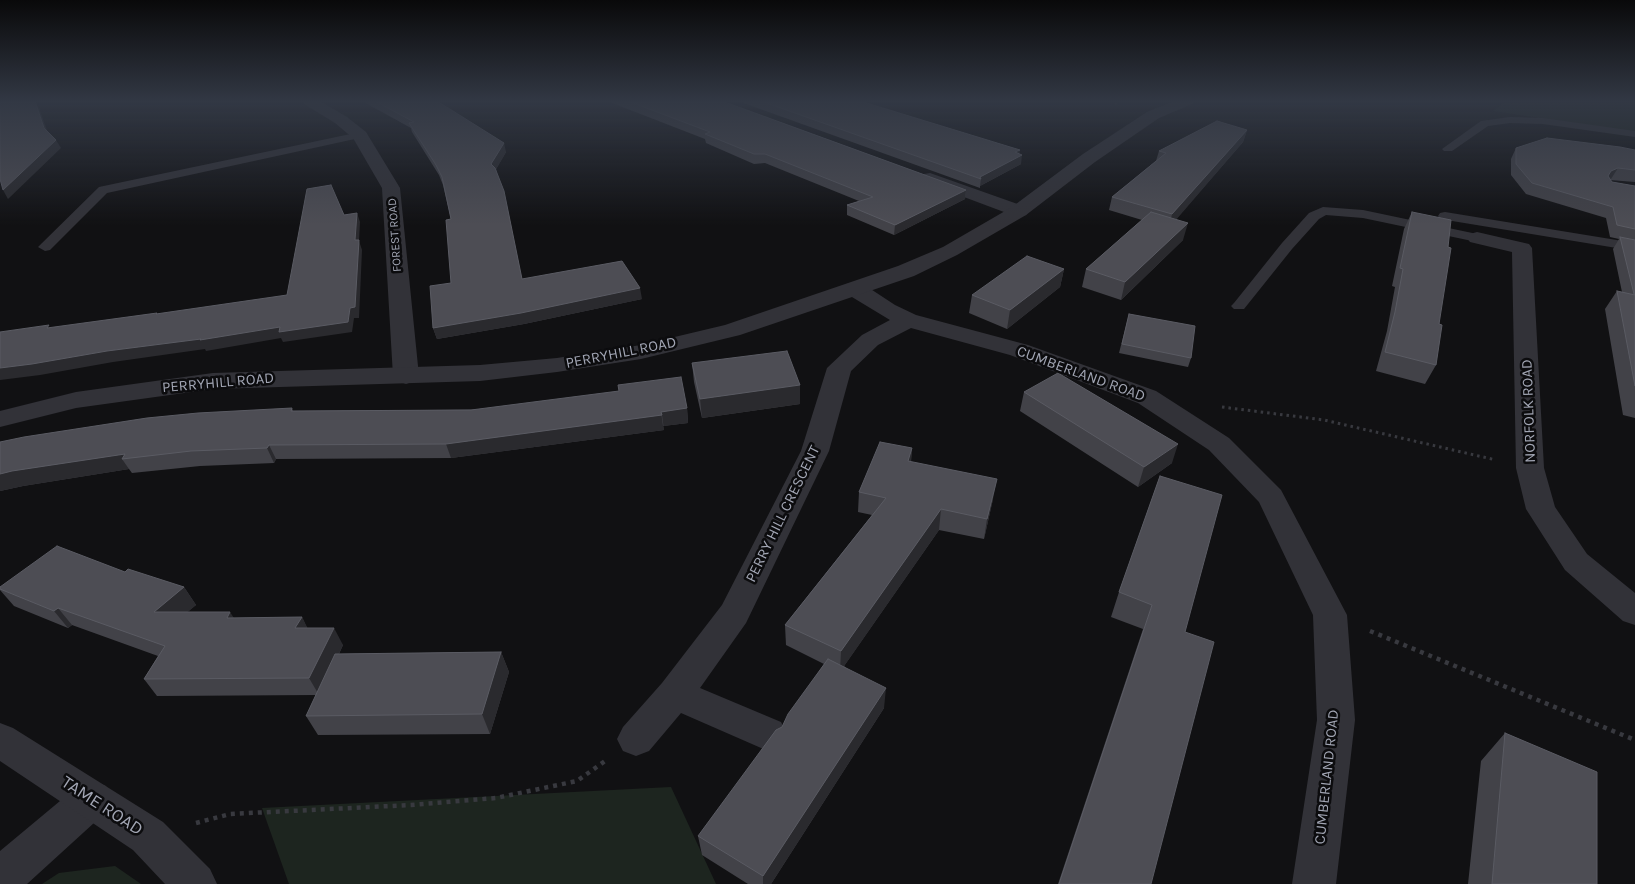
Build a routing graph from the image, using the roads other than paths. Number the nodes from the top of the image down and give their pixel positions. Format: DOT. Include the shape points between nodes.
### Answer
graph roads {
  1 [pos="326,142"];
  2 [pos="364,142"];
  3 [pos="1112,142"];
  4 [pos="1459,142"];
  5 [pos="1448,150"];
  6 [pos="916,173"];
  7 [pos="1019,211"];
  8 [pos="1445,216"];
  9 [pos="1478,238"];
  10 [pos="45,247"];
  11 [pos="1635,247"];
  12 [pos="855,289"];
  13 [pos="1239,306"];
  14 [pos="908,320"];
  15 [pos="406,376"];
  16 [pos="0,419"];
  17 [pos="1635,612"];
  18 [pos="675,694"];
  19 [pos="768,734"];
  20 [pos="636,739"];
  21 [pos="0,740"];
  22 [pos="92,799"];
  23 [pos="0,879"];
  24 [pos="195,884"];
  25 [pos="1314,884"];
  1 -- 10 [label="lane" via="103,190"];
  2 -- 15 [label="street, FOREST ROAD" via="391,188"];
  3 -- 7 [label="street, PERRYHILL ROAD"];
  4 -- 5 [label="lane"];
  6 -- 7 [label="street"];
  7 -- 12 [label="street, PERRYHILL ROAD" via="950,251"];
  8 -- 11 [label="lane"];
  9 -- 13 [label="lane" via="1363,214 1338,210 1323,212 1314,216 1287,246"];
  9 -- 17 [label="street, NORFOLK ROAD" via="1522,248 1530,468 1541,509 1576,562"];
  12 -- 14 [label="street, CUMBERLAND ROAD"];
  12 -- 15 [label="street, PERRYHILL ROAD" via="732,330 641,352 480,373"];
  14 -- 18 [label="street, PERRY HILL CRESCENT" via="870,340 839,368 815,451 734,614"];
  14 -- 25 [label="street, CUMBERLAND ROAD" via="1019,350 1147,397 1219,444 1271,497 1330,615 1336,720"];
  15 -- 16 [label="street, PERRYHILL ROAD" via="213,381 76,400"];
  18 -- 19 [label="street"];
  18 -- 20 [label="street, PERRY HILL CRESCENT"];
  21 -- 22 [label="street, TAME ROAD"];
  22 -- 23 [label="street"];
  22 -- 24 [label="street, TAME ROAD" via="148,836"];
}
